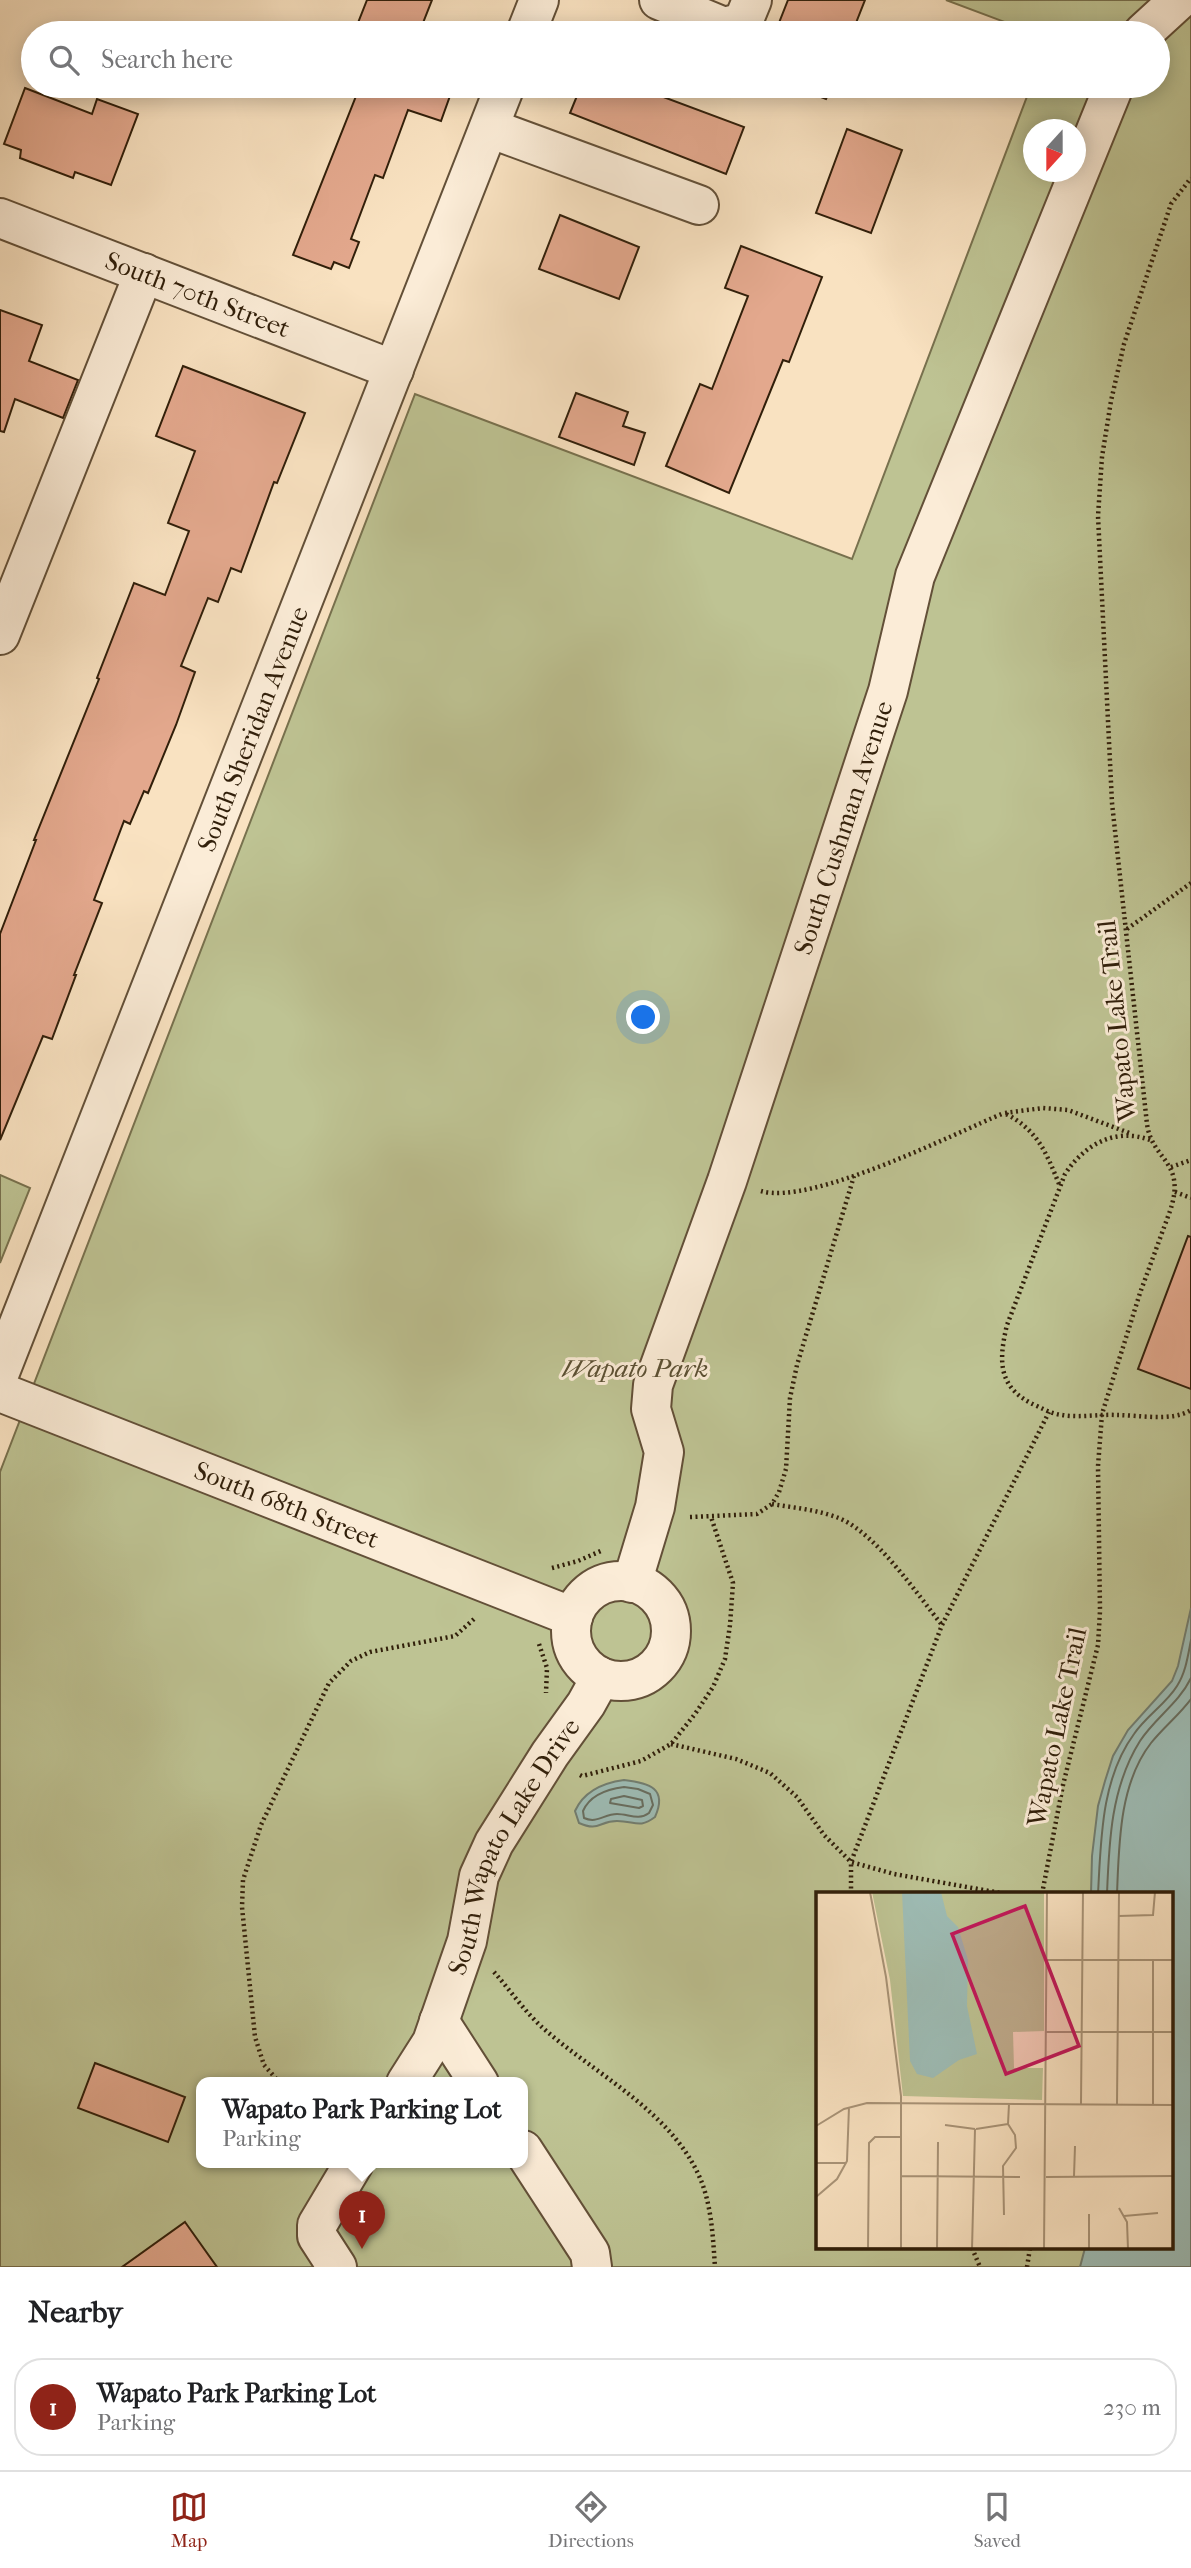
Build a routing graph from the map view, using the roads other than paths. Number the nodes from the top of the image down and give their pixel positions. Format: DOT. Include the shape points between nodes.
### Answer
graph roads {
  1 [pos="539,0"];
  2 [pos="659,0"];
  3 [pos="752,0"];
  4 [pos="1180,0"];
  5 [pos="531,21"];
  6 [pos="710,21"];
  7 [pos="743,21"];
  8 [pos="1156,21"];
  9 [pos="500,98"];
  10 [pos="1109,98"];
  11 [pos="489,128"];
  12 [pos="699,205"];
  13 [pos="0,218"];
  14 [pos="144,272"];
  15 [pos="394,370"];
  16 [pos="0,635"];
  17 [pos="0,1372"];
  18 [pos="0,1392"];
  19 [pos="632,1583"];
  20 [pos="573,1618"];
  21 [pos="601,1676"];
  22 [pos="439,2021"];
  23 [pos="410,2077"];
  24 [pos="475,2077"];
  25 [pos="528,2158"];
  26 [pos="351,2168"];
  27 [pos="337,2267"];
  28 [pos="592,2267"];
  1 -- 5 [label="street"];
  2 -- 6 [label="street"];
  3 -- 7 [label="street"];
  4 -- 8 [label="street"];
  9 -- 11 [label="street, South Sheridan Avenue"];
  10 -- 19 [label="street, South Cushman Avenue" via="915,576 888,691 727,1181 653,1385 652,1409 664,1452 655,1507"];
  11 -- 12 [label="street"];
  11 -- 15 [label="street, South Sheridan Avenue"];
  13 -- 14 [label="street, South 70th Street"];
  14 -- 15 [label="street, South 70th Street"];
  14 -- 16 [label="street"];
  15 -- 17 [label="street, South Sheridan Avenue"];
  18 -- 20 [label="street, South 68th Street"];
  19 -- 20 [label="street" via="603,1584 589,1592"];
  19 -- 21 [label="street" via="660,1600 668,1614 669,1644 652,1670 638,1678 623,1681"];
  20 -- 21 [label="street" via="574,1649 581,1662"];
  21 -- 22 [label="street, South Wapato Lake Drive" via="494,1843 479,1876 467,1941"];
  22 -- 23 [label="street, South Wapato Lake Drive" via="432,2042"];
  22 -- 24 [label="street"];
  25 -- 28 [label="street" via="590,2253"];
  26 -- 27 [label="street" via="317,2225 317,2236"];
}
